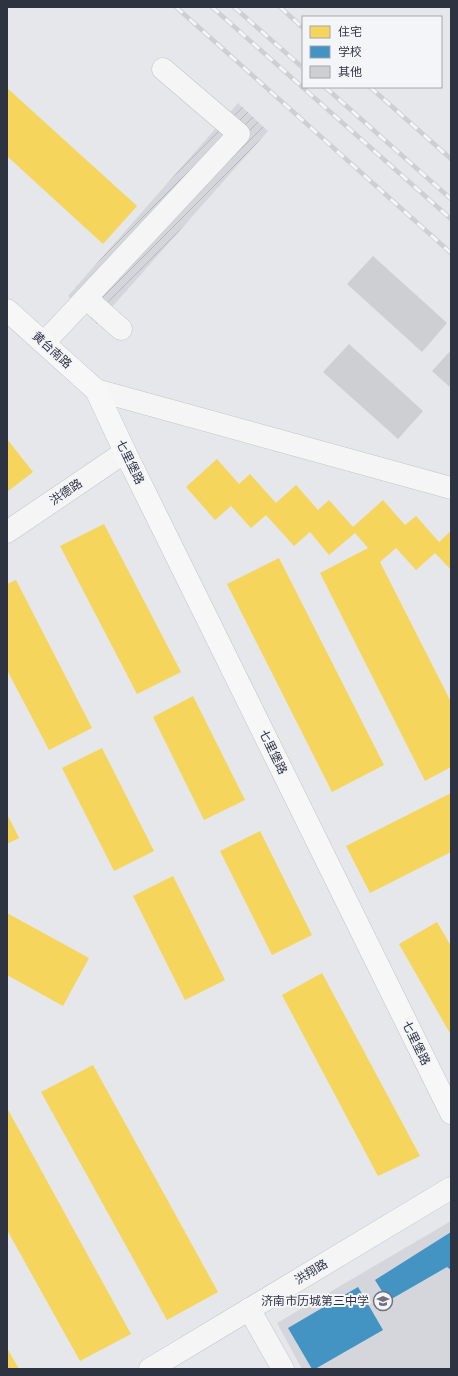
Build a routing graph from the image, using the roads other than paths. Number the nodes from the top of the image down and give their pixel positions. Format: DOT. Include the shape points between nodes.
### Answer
graph roads {
  1 [pos="163,69"];
  2 [pos="86,298"];
  3 [pos="7,310"];
  4 [pos="121,329"];
  5 [pos="44,343"];
  6 [pos="96,390"];
  7 [pos="125,452"];
  8 [pos="451,488"];
  9 [pos="7,532"];
  10 [pos="451,1113"];
  11 [pos="451,1188"];
  12 [pos="249,1310"];
  13 [pos="150,1369"];
  14 [pos="283,1369"];
  1 -- 2 [label="street" via="239,134"];
  2 -- 4 [label="street"];
  2 -- 5 [label="street"];
  3 -- 5 [label="main road, 黄台南路"];
  5 -- 6 [label="main road, 黄台南路"];
  6 -- 7 [label="main road, 七里堡路"];
  6 -- 8 [label="street"];
  7 -- 9 [label="street, 洪德路"];
  7 -- 10 [label="main road, 七里堡路"];
  11 -- 12 [label="street, 洪翔路"];
  12 -- 13 [label="street, 洪翔路"];
  12 -- 14 [label="street"];
}
